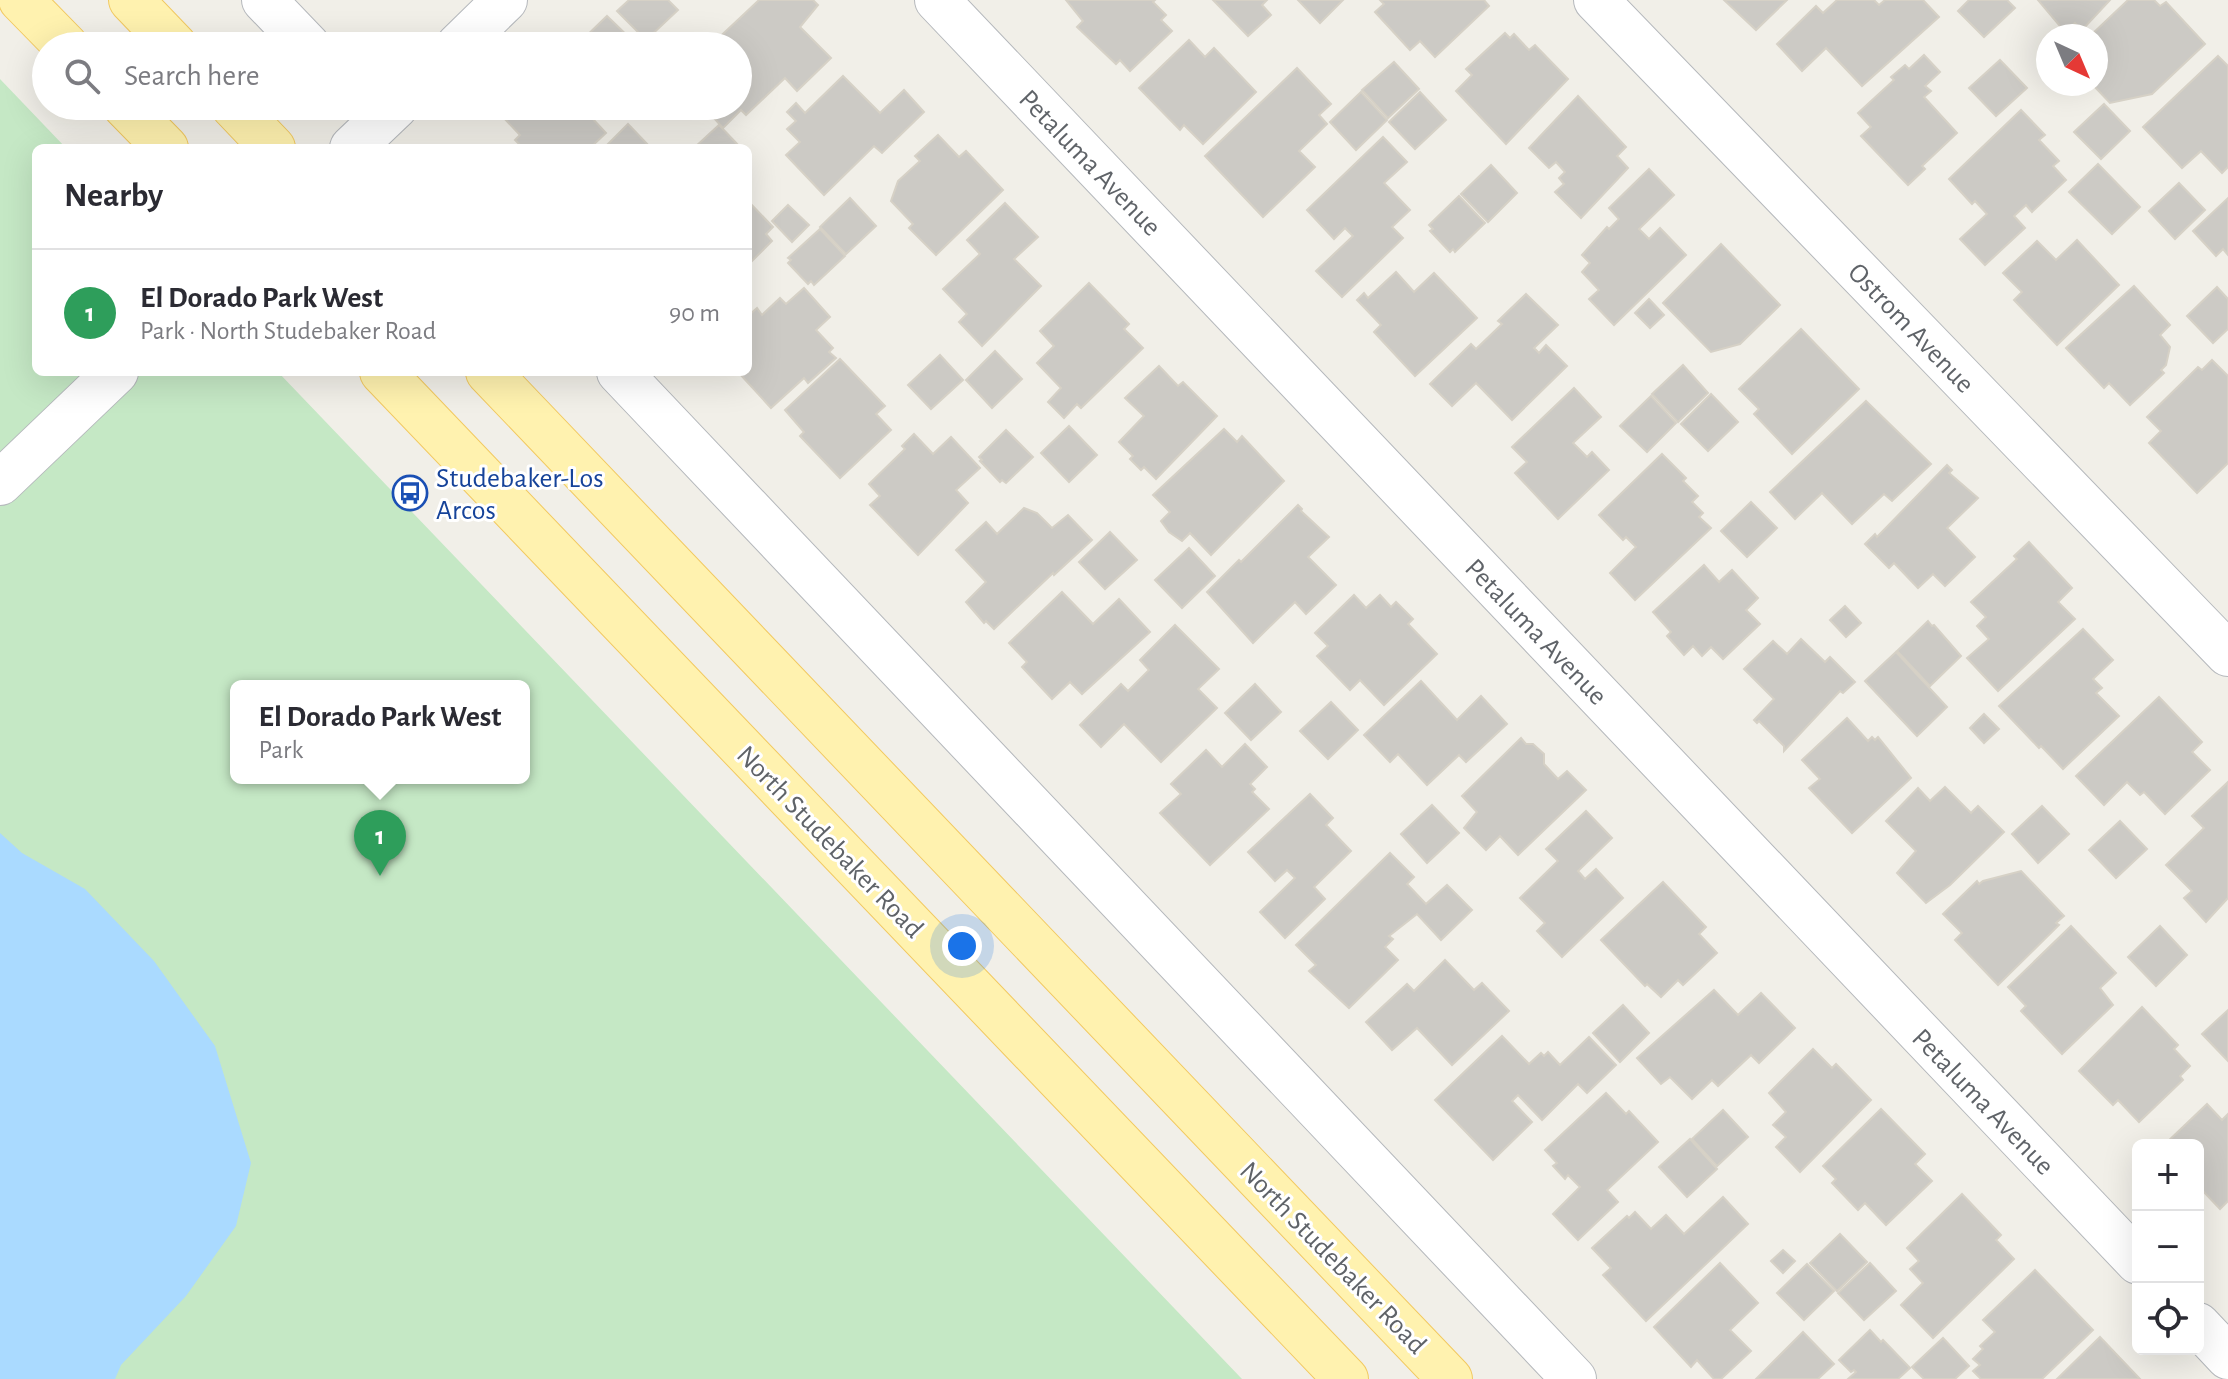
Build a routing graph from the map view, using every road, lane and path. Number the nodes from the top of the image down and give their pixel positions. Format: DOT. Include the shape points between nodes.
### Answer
graph roads {
  1 [pos="21,0"];
  2 [pos="131,0"];
  3 [pos="264,0"];
  4 [pos="505,0"];
  5 [pos="937,0"];
  6 [pos="1596,0"];
  7 [pos="52,32"];
  8 [pos="162,32"];
  9 [pos="295,32"];
  10 [pos="472,32"];
  11 [pos="139,120"];
  12 [pos="246,120"];
  13 [pos="162,144"];
  14 [pos="269,144"];
  15 [pos="112,376"];
  16 [pos="386,376"];
  17 [pos="492,376"];
  18 [pos="623,376"];
  19 [pos="0,483"];
  20 [pos="2228,654"];
  21 [pos="2132,1256"];
  22 [pos="2204,1331"];
  23 [pos="2228,1357"];
  24 [pos="1346,1379"];
  25 [pos="1450,1379"];
  26 [pos="1574,1379"];
  1 -- 7 [label="main road"];
  2 -- 8 [label="main road"];
  3 -- 9 [label="street"];
  4 -- 10 [label="street"];
  5 -- 21 [label="street, Petaluma Avenue"];
  6 -- 20 [label="street, Ostrom Avenue"];
  11 -- 13 [label="main road"];
  12 -- 14 [label="main road"];
  15 -- 19 [label="street"];
  16 -- 24 [label="main road, North Studebaker Road"];
  17 -- 25 [label="main road, North Studebaker Road"];
  18 -- 26 [label="street"];
  22 -- 23 [label="street"];
}
